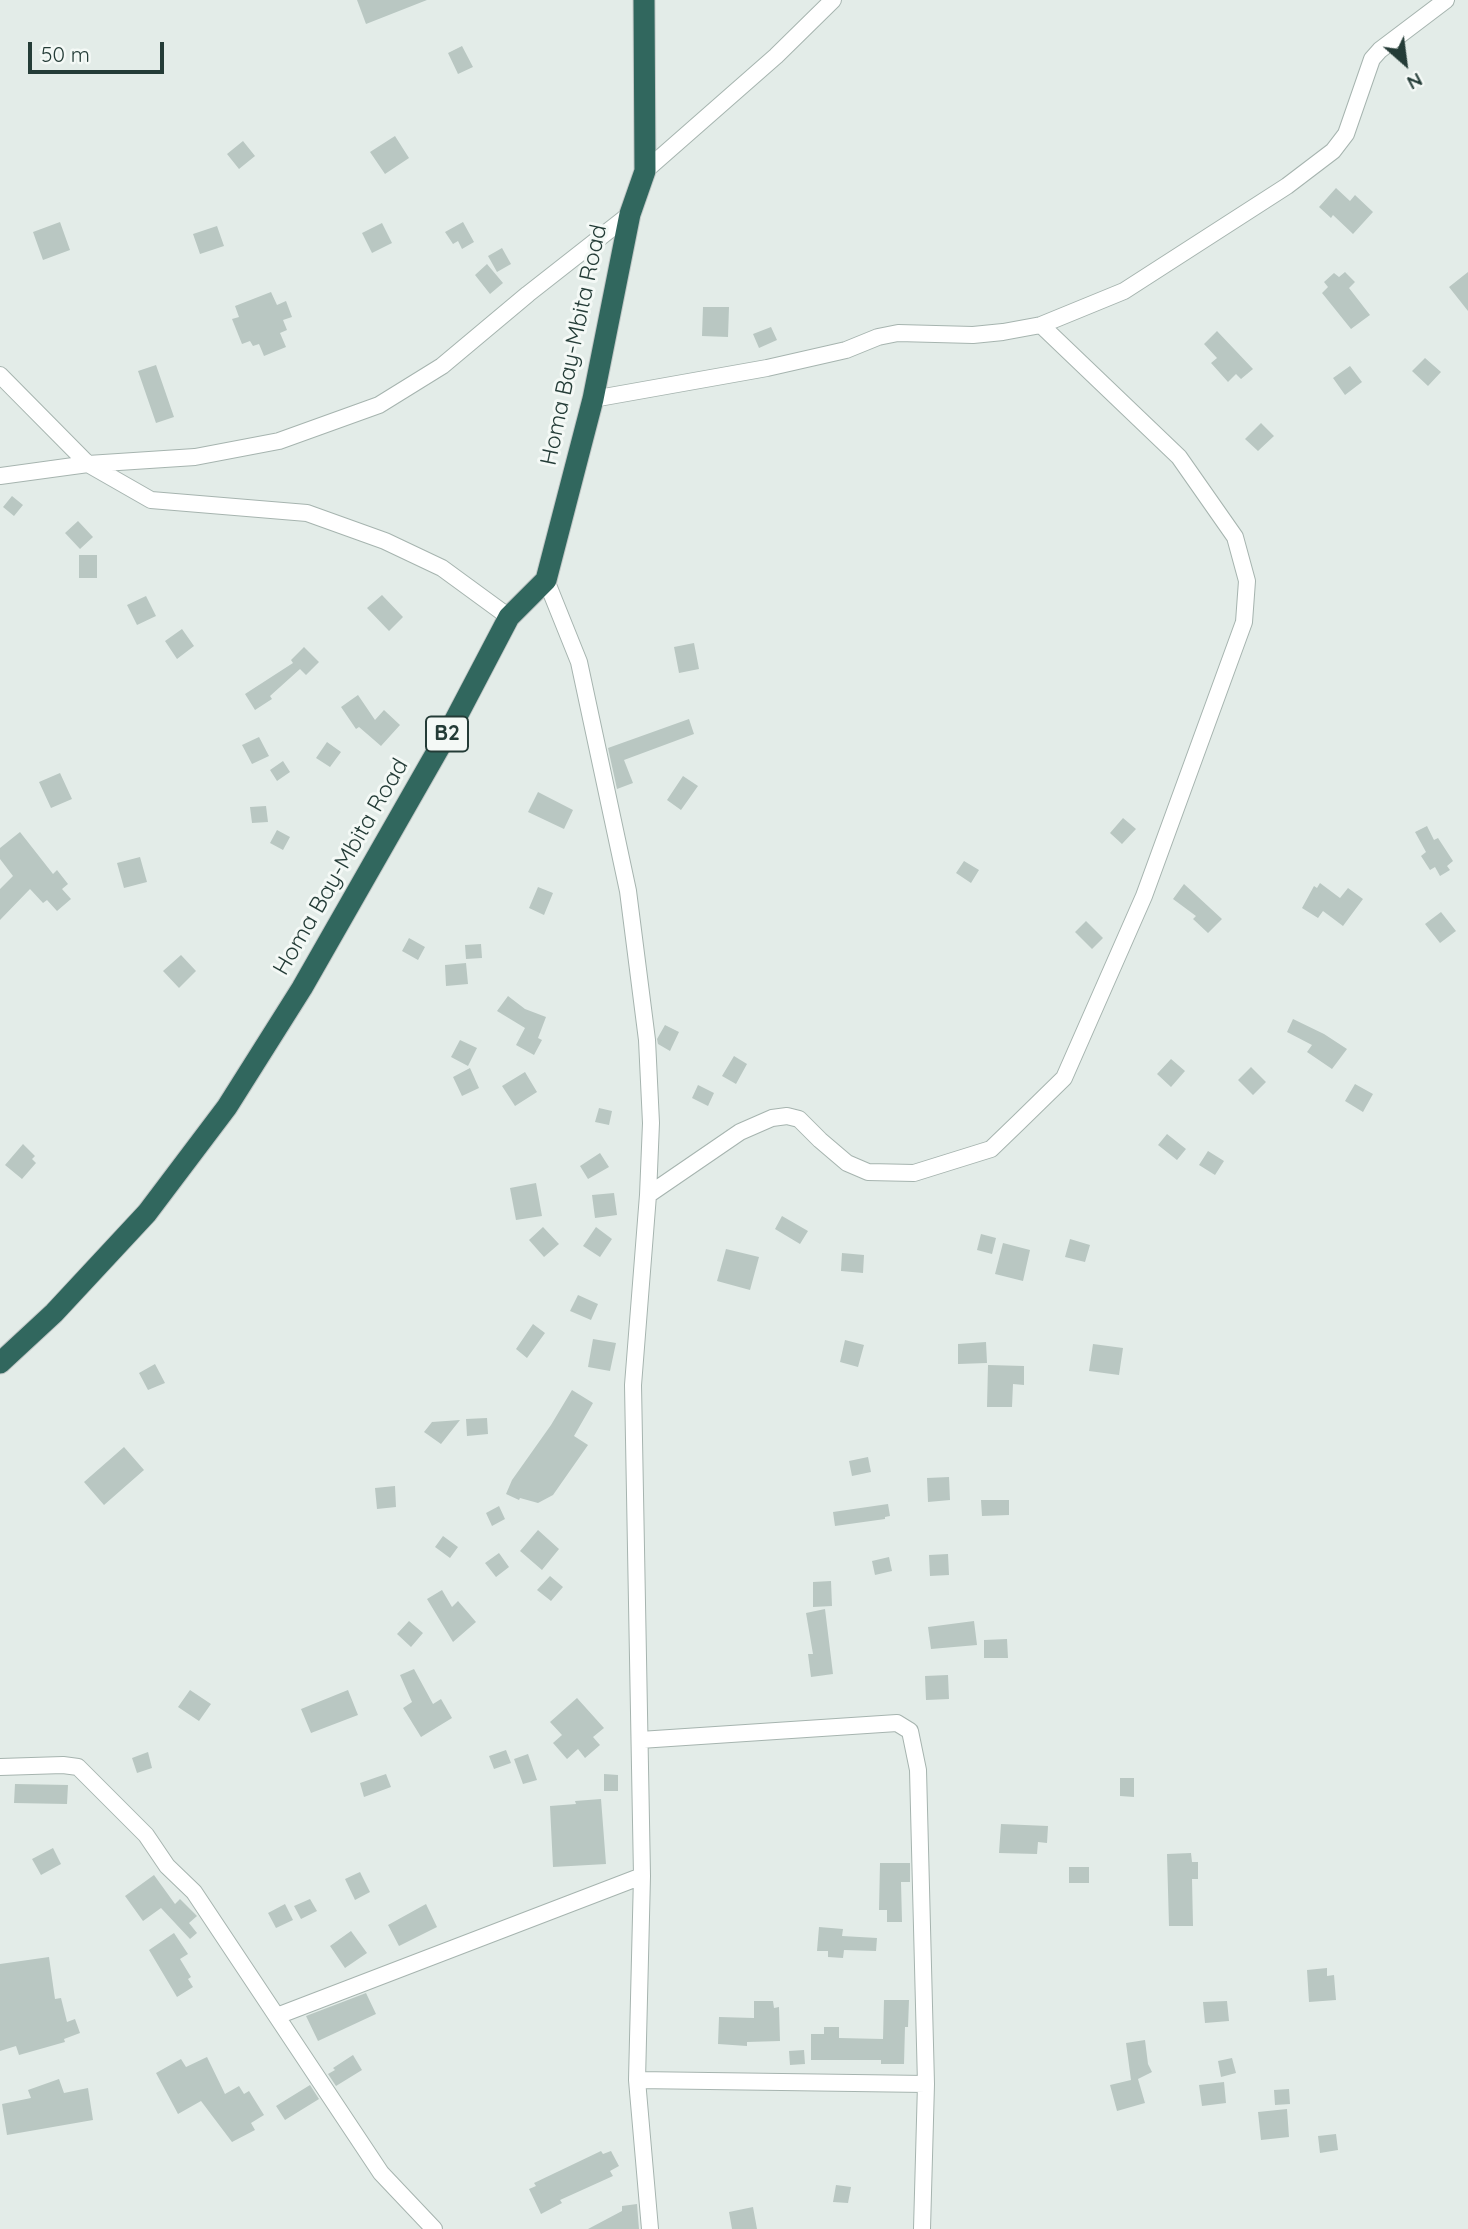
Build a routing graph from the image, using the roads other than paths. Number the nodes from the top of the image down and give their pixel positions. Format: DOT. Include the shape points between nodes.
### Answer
graph roads {
  1 [pos="645,0"];
  2 [pos="833,0"];
  3 [pos="1446,0"];
  4 [pos="645,171"];
  5 [pos="630,214"];
  6 [pos="1041,325"];
  7 [pos="0,375"];
  8 [pos="593,399"];
  9 [pos="88,464"];
  10 [pos="0,476"];
  11 [pos="546,580"];
  12 [pos="509,617"];
  13 [pos="648,1195"];
  14 [pos="0,1363"];
  15 [pos="640,1740"];
  16 [pos="0,1767"];
  17 [pos="642,1876"];
  18 [pos="277,2016"];
  19 [pos="637,2080"];
  20 [pos="926,2084"];
  21 [pos="434,2229"];
  22 [pos="650,2229"];
  23 [pos="922,2229"];
  1 -- 4 [label="highway, Homa Bay-Mbita Road"];
  2 -- 4 [label="street"];
  3 -- 6 [label="street" via="1372,59 1346,134 1316,166 1124,291"];
  4 -- 5 [label="highway, Homa Bay-Mbita Road"];
  5 -- 8 [label="highway, Homa Bay-Mbita Road"];
  5 -- 9 [label="street" via="442,366 379,405 279,441 195,457"];
  6 -- 8 [label="street" via="973,335 898,333 767,368"];
  6 -- 13 [label="street" via="1180,457 1235,537 1247,581 1244,622 1144,896 1064,1078 990,1149 914,1173 868,1172 848,1163 799,1119 786,1116 740,1132"];
  7 -- 9 [label="street"];
  8 -- 11 [label="highway, Homa Bay-Mbita Road"];
  9 -- 10 [label="street"];
  9 -- 12 [label="street" via="151,500 307,513 372,536 442,568"];
  11 -- 12 [label="highway, Homa Bay-Mbita Road / B2"];
  11 -- 13 [label="street" via="579,662 628,891 647,1040"];
  12 -- 14 [label="highway, Homa Bay-Mbita Road / B2" via="302,988 227,1107 147,1213 54,1313"];
  13 -- 15 [label="street" via="633,1385"];
  15 -- 17 [label="street"];
  15 -- 20 [label="street" via="897,1723 910,1731 918,1770"];
  16 -- 18 [label="street" via="78,1767 146,1835 167,1866 194,1892"];
  17 -- 18 [label="street"];
  17 -- 19 [label="street"];
  18 -- 21 [label="street" via="381,2173"];
  19 -- 20 [label="street"];
  19 -- 22 [label="street"];
  20 -- 23 [label="street"];
}
